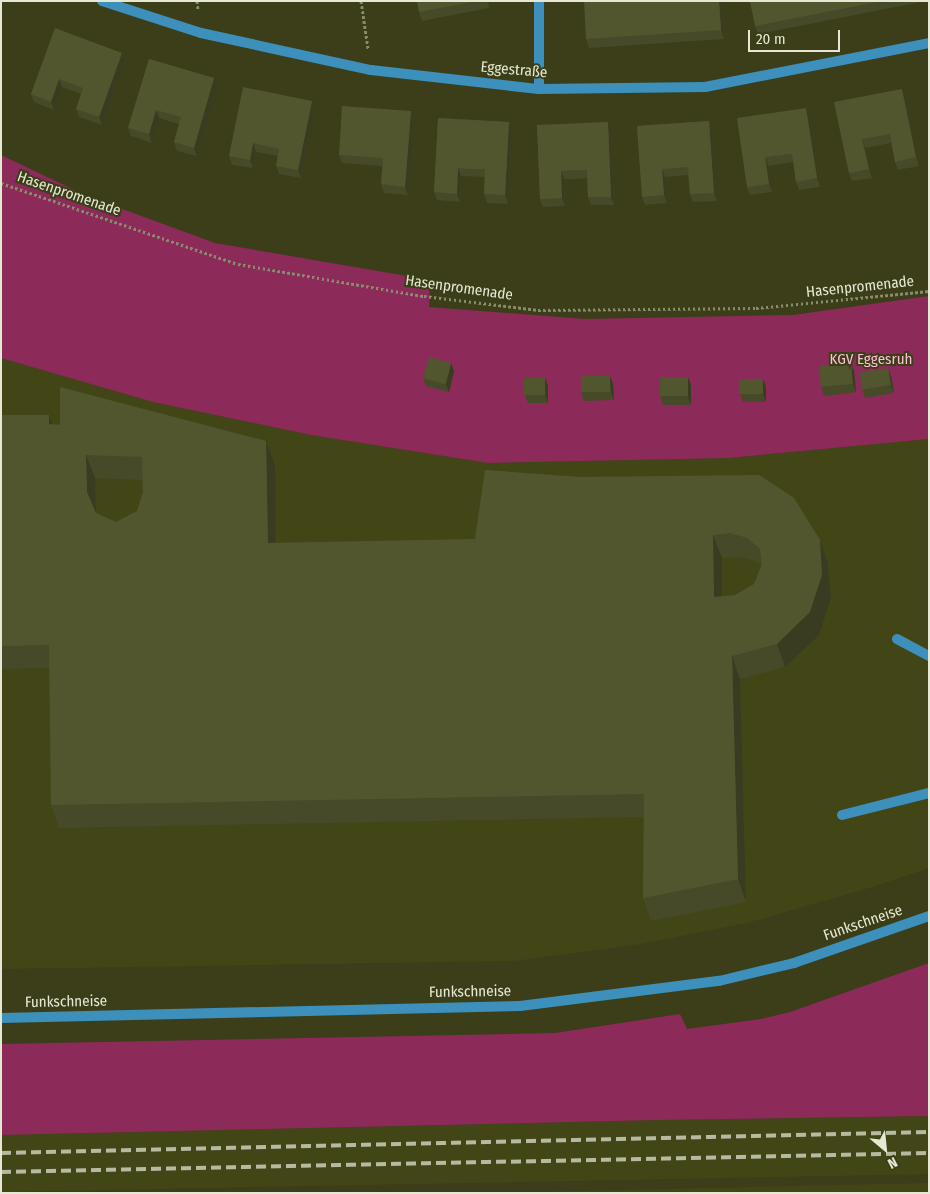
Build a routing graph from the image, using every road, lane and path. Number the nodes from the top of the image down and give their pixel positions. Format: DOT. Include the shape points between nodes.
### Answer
graph roads {
  1 [pos="102,1"];
  2 [pos="361,1"];
  3 [pos="539,1"];
  4 [pos="929,43"];
  5 [pos="371,70"];
  6 [pos="539,89"];
  7 [pos="1,183"];
  8 [pos="929,291"];
  9 [pos="898,639"];
  10 [pos="929,656"];
  11 [pos="929,793"];
  12 [pos="842,815"];
  13 [pos="929,916"];
  14 [pos="1,1018"];
  1 -- 5 [label="street, Eggestraße" via="201,33"];
  2 -- 5 [label="path"];
  3 -- 6 [label="street"];
  4 -- 6 [label="street, Eggestraße" via="705,87"];
  5 -- 6 [label="street, Eggestraße"];
  7 -- 8 [label="path, Hasenpromenade" via="238,264 424,296 538,310 756,308"];
  9 -- 10 [label="street"];
  11 -- 12 [label="street"];
  13 -- 14 [label="street, Funkschneise" via="794,963 719,981 520,1006"];
}
